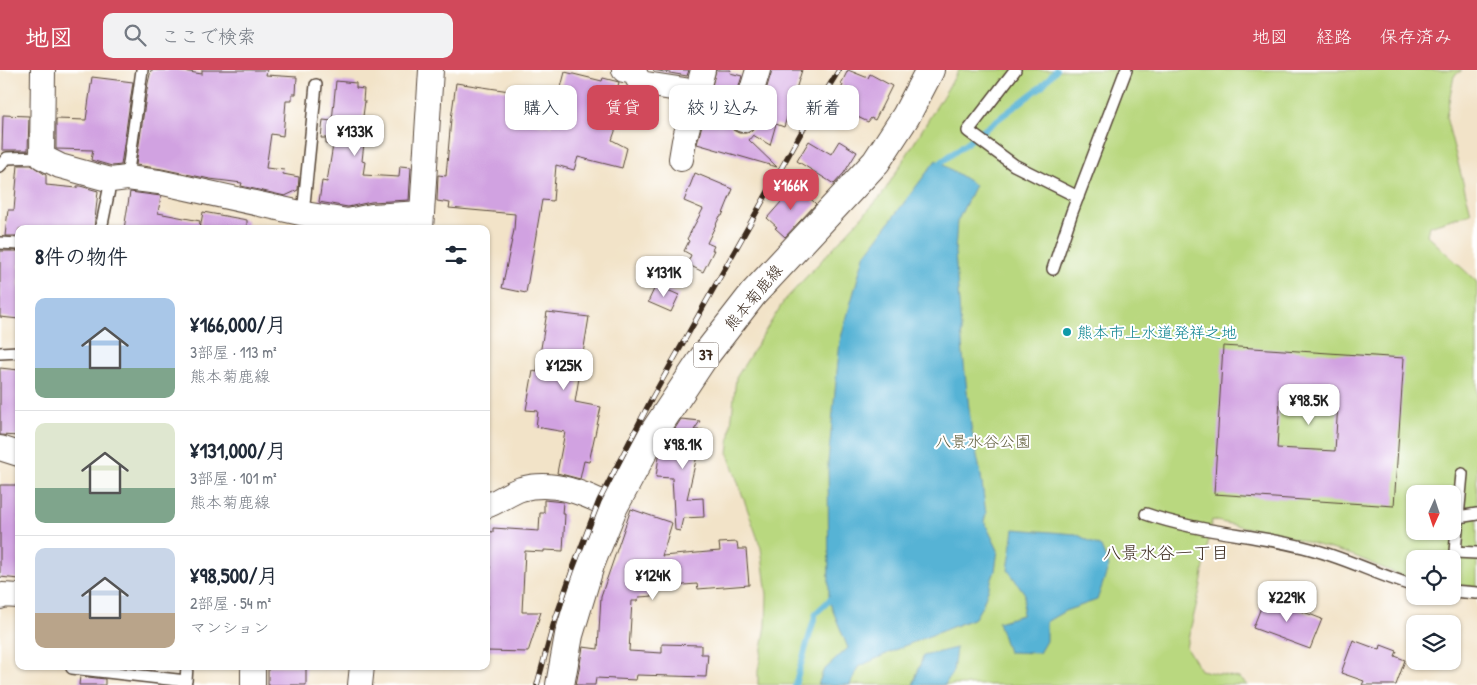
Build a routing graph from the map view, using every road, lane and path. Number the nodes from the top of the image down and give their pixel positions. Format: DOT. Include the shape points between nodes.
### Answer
graph roads {
  1 [pos="43,70"];
  2 [pos="142,70"];
  3 [pos="431,70"];
  4 [pos="758,70"];
  5 [pos="930,70"];
  6 [pos="1015,70"];
  7 [pos="1126,70"];
  8 [pos="634,72"];
  9 [pos="700,81"];
  10 [pos="316,85"];
  11 [pos="754,85"];
  12 [pos="42,157"];
  13 [pos="681,159"];
  14 [pos="0,166"];
  15 [pos="119,179"];
  16 [pos="1078,197"];
  17 [pos="303,219"];
  18 [pos="421,221"];
  19 [pos="102,225"];
  20 [pos="0,243"];
  21 [pos="15,244"];
  22 [pos="1053,269"];
  23 [pos="15,352"];
  24 [pos="0,353"];
  25 [pos="0,448"];
  26 [pos="15,453"];
  27 [pos="1462,474"];
  28 [pos="1461,485"];
  29 [pos="490,504"];
  30 [pos="613,508"];
  31 [pos="1146,514"];
  32 [pos="1477,514"];
  33 [pos="1461,517"];
  34 [pos="1456,540"];
  35 [pos="1477,553"];
  36 [pos="1406,583"];
  37 [pos="1461,592"];
  38 [pos="1477,594"];
  39 [pos="0,596"];
  40 [pos="15,596"];
  41 [pos="90,670"];
  42 [pos="187,670"];
  43 [pos="362,670"];
  44 [pos="360,685"];
  45 [pos="560,685"];
  1 -- 12 [label="street"];
  2 -- 15 [label="lane"];
  3 -- 18 [label="street"];
  4 -- 11 [label="street"];
  5 -- 30 [label="main road, 熊本菊鹿線 / 37" via="906,116 876,162 753,294 704,357 654,432"];
  6 -- 16 [label="lane" via="968,131 1014,165"];
  7 -- 16 [label="lane"];
  8 -- 9 [label="street" via="640,83"];
  9 -- 13 [label="street"];
  10 -- 17 [label="lane"];
  12 -- 14 [label="lane" via="7,158"];
  12 -- 15 [label="street" via="60,166"];
  15 -- 17 [label="street" via="159,182"];
  15 -- 19 [label="lane"];
  16 -- 22 [label="lane"];
  17 -- 18 [label="street" via="348,221 372,216"];
  20 -- 21 [label="lane"];
  23 -- 24 [label="lane"];
  25 -- 26 [label="street"];
  27 -- 28 [label="lane"];
  29 -- 30 [label="street" via="538,485 562,487"];
  30 -- 45 [label="main road, 熊本菊鹿線 / 37" via="590,565 569,634"];
  31 -- 36 [label="lane" via="1170,522 1303,547"];
  32 -- 33 [label="lane"];
  34 -- 35 [label="lane" via="1455,552"];
  37 -- 38 [label="lane"];
  39 -- 40 [label="street"];
  41 -- 42 [label="lane" via="186,681"];
  43 -- 44 [label="street"];
}
